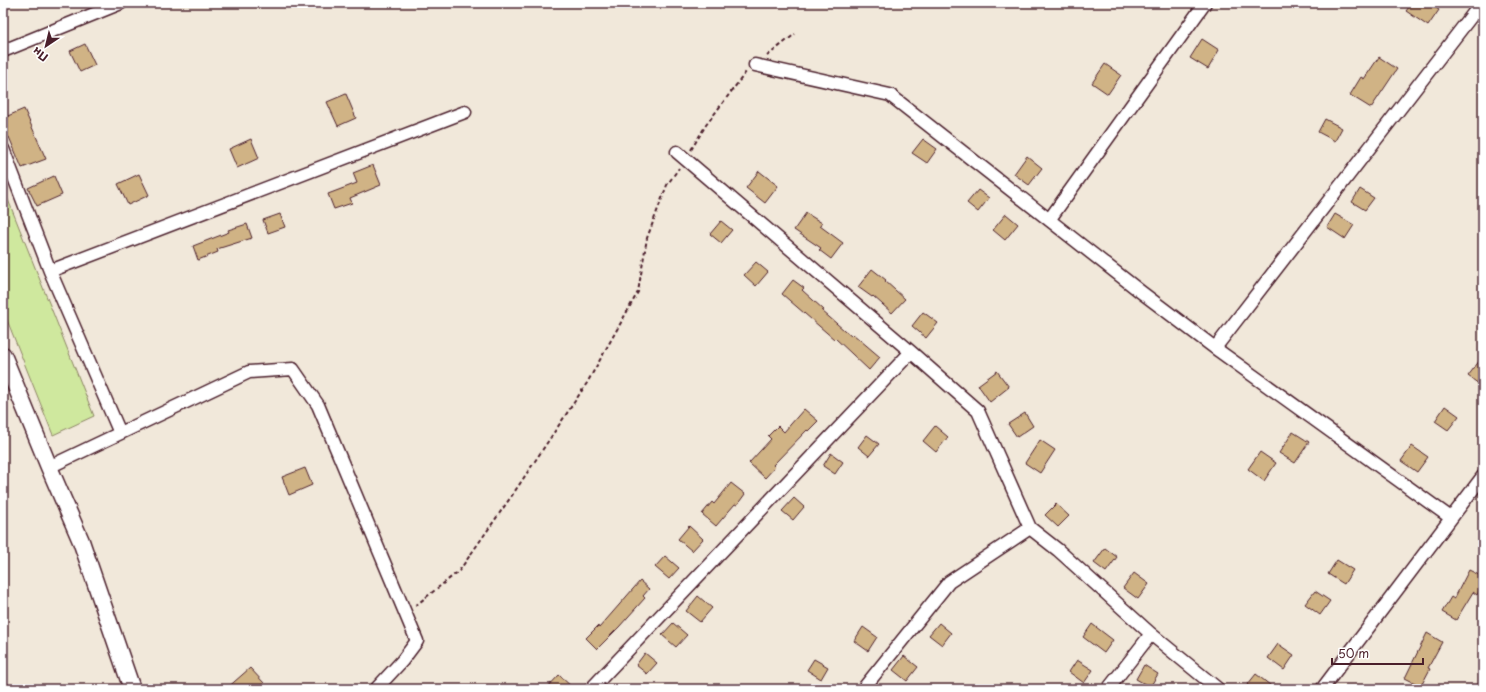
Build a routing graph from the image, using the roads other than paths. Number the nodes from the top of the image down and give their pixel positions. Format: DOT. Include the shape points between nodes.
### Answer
graph roads {
  1 [pos="121,3"];
  2 [pos="1205,3"];
  3 [pos="1476,10"];
  4 [pos="3,51"];
  5 [pos="755,65"];
  6 [pos="465,112"];
  7 [pos="3,149"];
  8 [pos="681,156"];
  9 [pos="1049,220"];
  10 [pos="50,270"];
  11 [pos="1215,348"];
  12 [pos="911,352"];
  13 [pos="3,355"];
  14 [pos="120,433"];
  15 [pos="49,467"];
  16 [pos="1483,476"];
  17 [pos="1451,518"];
  18 [pos="1030,528"];
  19 [pos="1151,634"];
  20 [pos="132,689"];
  21 [pos="376,689"];
  22 [pos="591,689"];
  23 [pos="864,689"];
  24 [pos="1108,689"];
  25 [pos="1218,689"];
  26 [pos="1322,689"];
  1 -- 4 [label="street"];
  2 -- 9 [label="street"];
  3 -- 11 [label="street"];
  5 -- 9 [label="street" via="890,95"];
  6 -- 10 [label="street"];
  7 -- 10 [label="street"];
  8 -- 12 [label="street"];
  9 -- 11 [label="street"];
  10 -- 14 [label="street"];
  11 -- 17 [label="street"];
  12 -- 18 [label="street" via="978,411"];
  12 -- 22 [label="street"];
  13 -- 15 [label="main road"];
  14 -- 15 [label="street"];
  14 -- 21 [label="street" via="249,372 293,369 318,405 417,641"];
  15 -- 20 [label="main road" via="81,541"];
  16 -- 17 [label="street"];
  17 -- 26 [label="street"];
  18 -- 19 [label="street"];
  18 -- 23 [label="street" via="949,582"];
  19 -- 24 [label="street"];
  19 -- 25 [label="street"];
}
